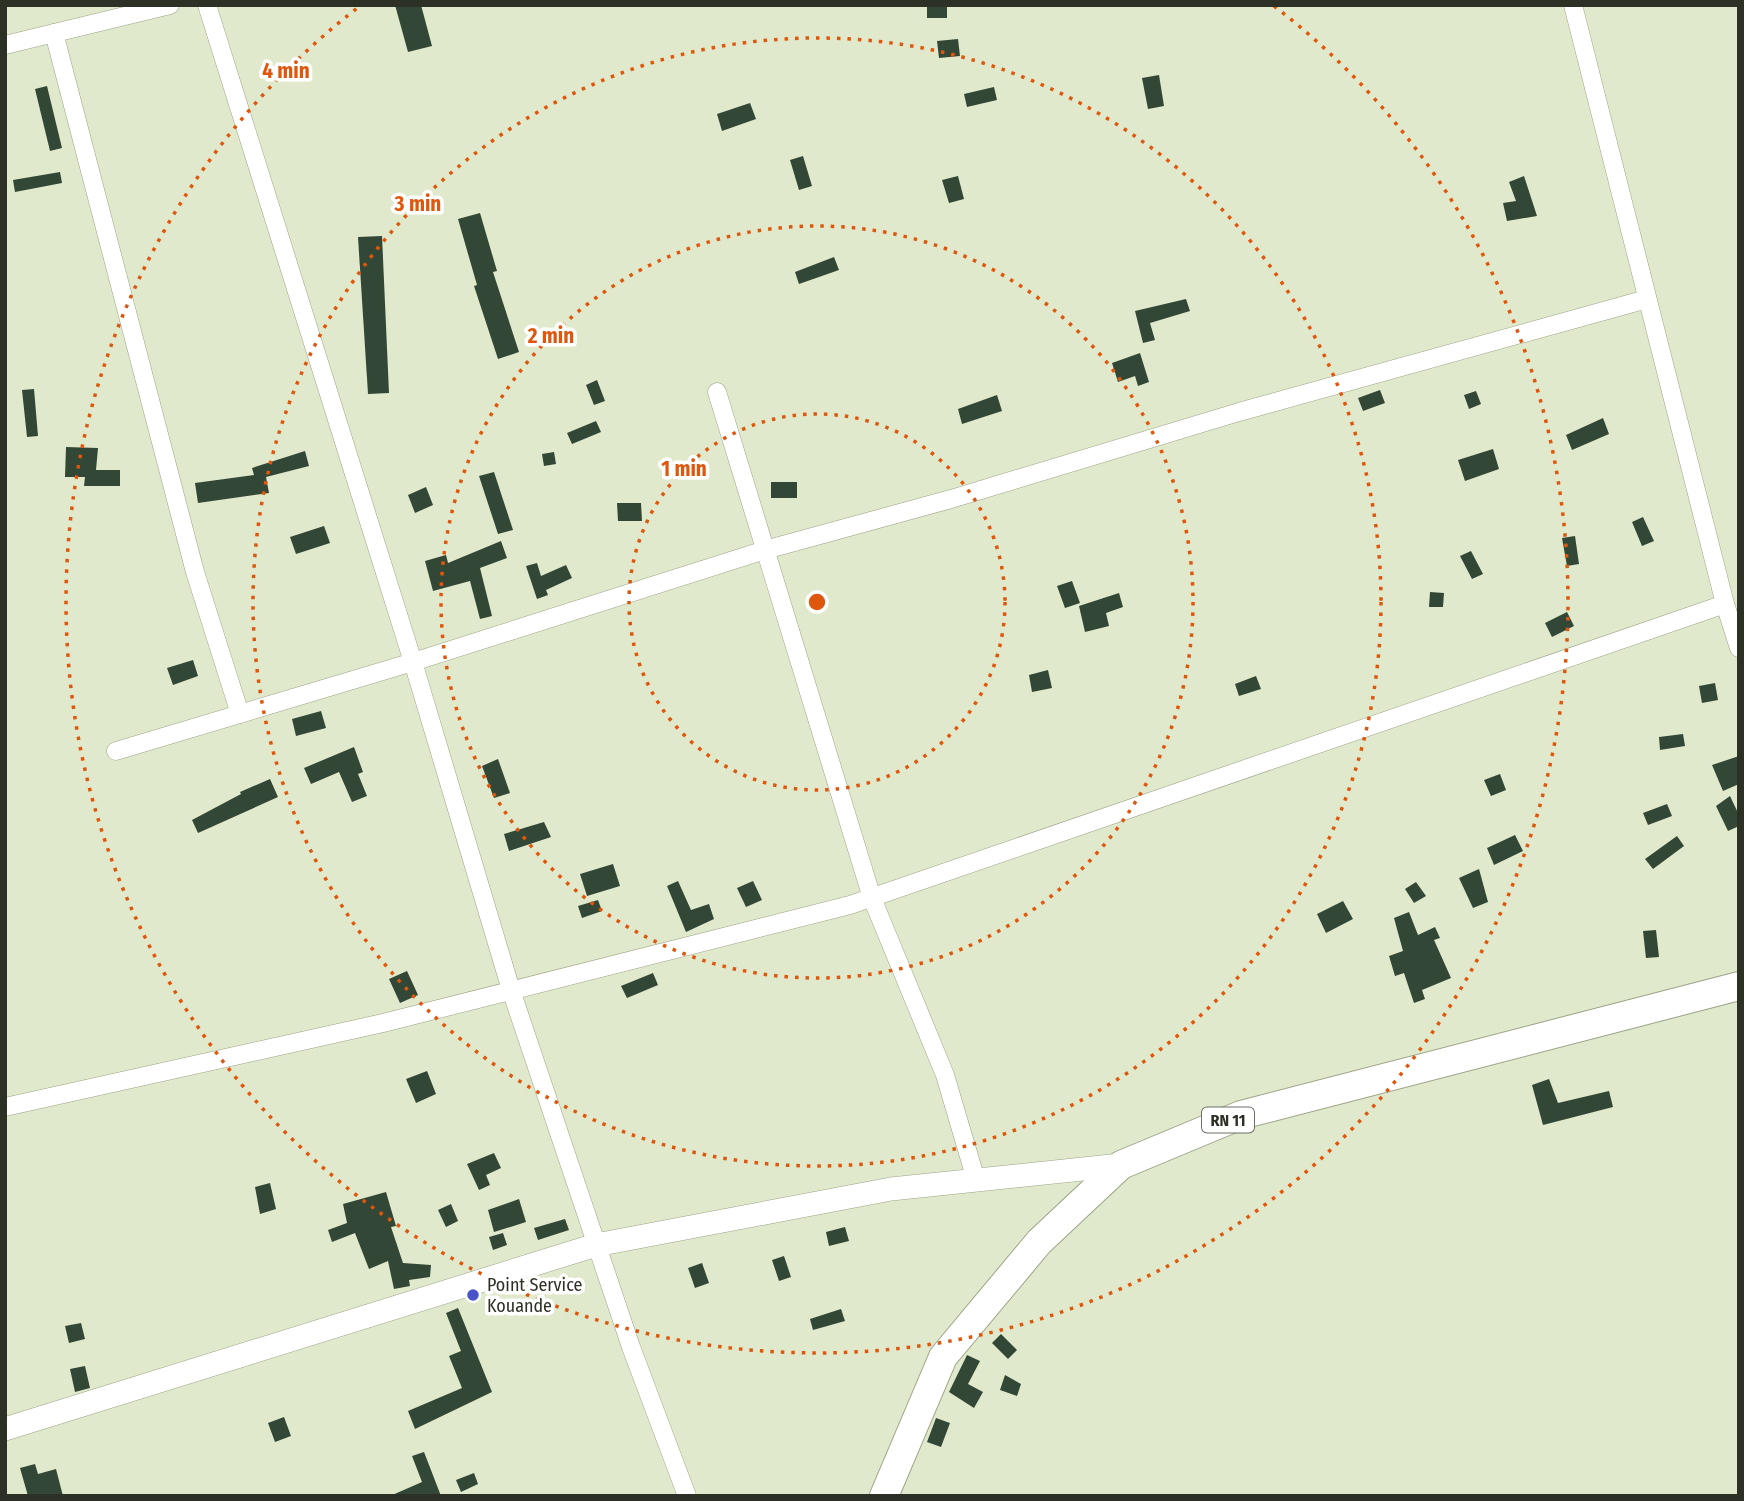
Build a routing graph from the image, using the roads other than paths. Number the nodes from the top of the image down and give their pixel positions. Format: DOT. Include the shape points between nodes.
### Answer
graph roads {
  1 [pos="170,5"];
  2 [pos="207,5"];
  3 [pos="1573,5"];
  4 [pos="54,33"];
  5 [pos="5,45"];
  6 [pos="1647,299"];
  7 [pos="717,392"];
  8 [pos="765,550"];
  9 [pos="1725,604"];
  10 [pos="1739,648"];
  11 [pos="413,662"];
  12 [pos="240,713"];
  13 [pos="116,751"];
  14 [pos="872,898"];
  15 [pos="1739,986"];
  16 [pos="511,990"];
  17 [pos="5,1107"];
  18 [pos="1121,1165"];
  19 [pos="976,1180"];
  20 [pos="596,1245"];
  21 [pos="5,1429"];
  22 [pos="687,1496"];
  23 [pos="884,1496"];
  1 -- 4 [label="street"];
  2 -- 11 [label="street"];
  3 -- 6 [label="street"];
  4 -- 5 [label="street"];
  4 -- 12 [label="street" via="195,572"];
  6 -- 8 [label="street"];
  6 -- 9 [label="street"];
  7 -- 8 [label="street"];
  8 -- 11 [label="street"];
  8 -- 14 [label="street"];
  9 -- 10 [label="street"];
  9 -- 14 [label="street"];
  11 -- 12 [label="street"];
  11 -- 16 [label="street"];
  12 -- 13 [label="street"];
  14 -- 16 [label="street"];
  14 -- 19 [label="street" via="945,1075"];
  15 -- 18 [label="main road, RN 11" via="1241,1115"];
  16 -- 17 [label="street"];
  16 -- 20 [label="street"];
  18 -- 19 [label="street"];
  18 -- 23 [label="main road, RN 11" via="1039,1242 943,1357"];
  19 -- 20 [label="street" via="891,1189"];
  20 -- 21 [label="street"];
  20 -- 22 [label="street"];
}
